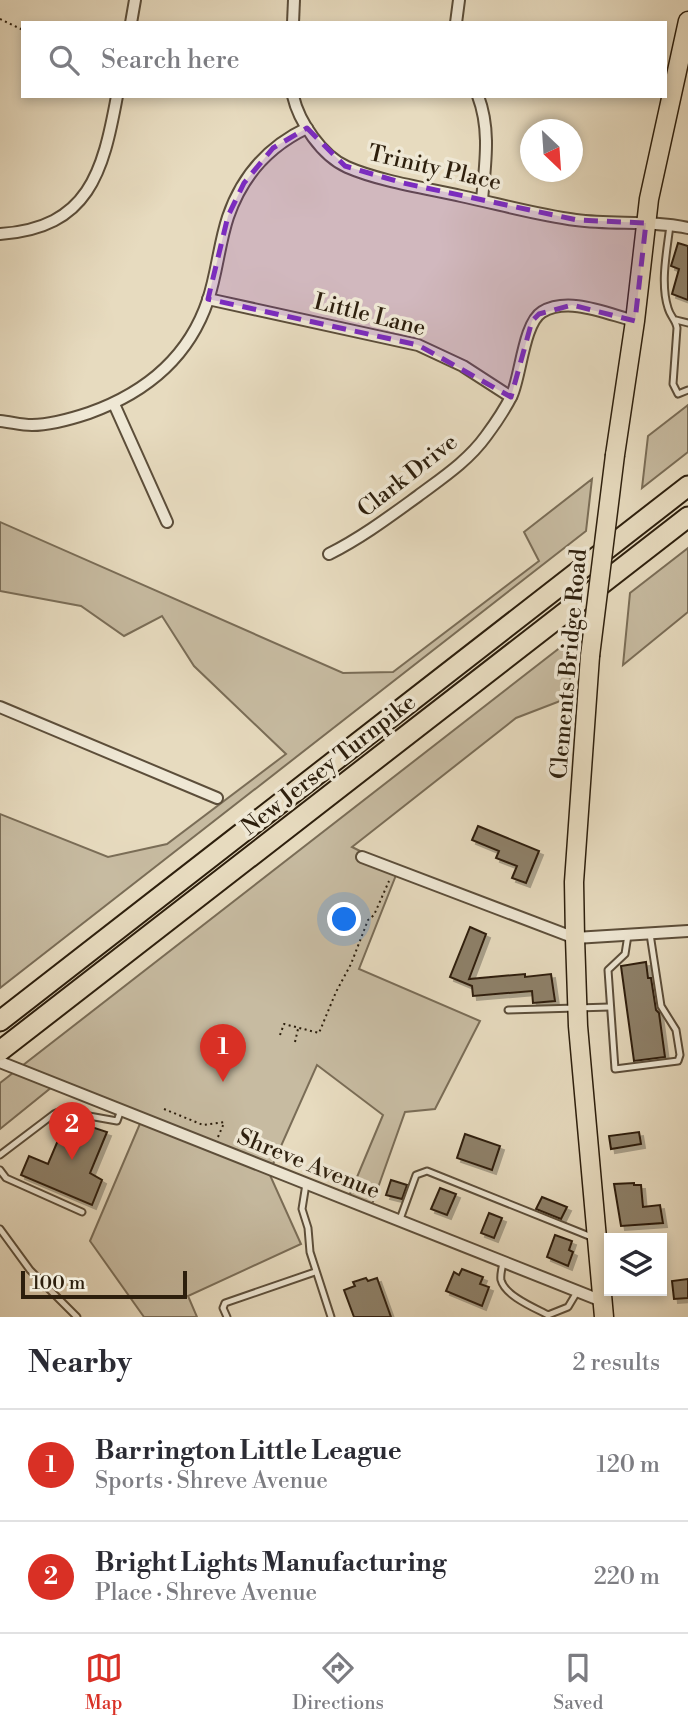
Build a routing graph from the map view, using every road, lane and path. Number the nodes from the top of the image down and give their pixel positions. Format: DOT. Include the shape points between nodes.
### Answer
graph roads {
  1 [pos="135,0"];
  2 [pos="293,0"];
  3 [pos="459,0"];
  4 [pos="0,19"];
  5 [pos="131,21"];
  6 [pos="293,21"];
  7 [pos="456,21"];
  8 [pos="688,21"];
  9 [pos="21,29"];
  10 [pos="117,98"];
  11 [pos="293,98"];
  12 [pos="479,98"];
  13 [pos="307,128"];
  14 [pos="482,200"];
  15 [pos="646,223"];
  16 [pos="670,225"];
  17 [pos="688,228"];
  18 [pos="0,234"];
  19 [pos="208,299"];
  20 [pos="676,320"];
  21 [pos="635,321"];
  22 [pos="688,323"];
  23 [pos="688,390"];
  24 [pos="511,397"];
  25 [pos="114,404"];
  26 [pos="0,421"];
  27 [pos="688,486"];
  28 [pos="688,517"];
  29 [pos="167,522"];
  30 [pos="329,555"];
  31 [pos="0,707"];
  32 [pos="217,798"];
  33 [pos="362,858"];
  34 [pos="390,878"];
  35 [pos="688,930"];
  36 [pos="650,934"];
  37 [pos="628,935"];
  38 [pos="575,938"];
  39 [pos="610,1007"];
  40 [pos="578,1008"];
  41 [pos="508,1010"];
  42 [pos="0,1021"];
  43 [pos="298,1028"];
  44 [pos="280,1035"];
  45 [pos="295,1042"];
  46 [pos="0,1051"];
  47 [pos="0,1062"];
  48 [pos="164,1108"];
  49 [pos="121,1110"];
  50 [pos="218,1139"];
  51 [pos="0,1155"];
  52 [pos="0,1170"];
  53 [pos="306,1184"];
  54 [pos="82,1212"];
  55 [pos="399,1222"];
  56 [pos="0,1229"];
  57 [pos="597,1239"];
  58 [pos="503,1263"];
  59 [pos="315,1272"];
  60 [pos="578,1292"];
  61 [pos="603,1309"];
  62 [pos="77,1317"];
  63 [pos="227,1317"];
  64 [pos="331,1317"];
  1 -- 5 [label="street"];
  2 -- 6 [label="street"];
  3 -- 7 [label="street"];
  4 -- 9 [label="path"];
  8 -- 15 [label="main road, Clements Bridge Road"];
  10 -- 18 [label="street" via="104,155 90,190 58,220"];
  11 -- 13 [label="street, Trinity Place"];
  12 -- 14 [label="street" via="487,138"];
  13 -- 14 [label="street, Trinity Place" via="328,154 345,166"];
  13 -- 19 [label="street" via="273,148 244,183 228,216"];
  14 -- 15 [label="street, Trinity Place" via="577,220"];
  15 -- 16 [label="street, Trinity Place"];
  15 -- 21 [label="main road, Clements Bridge Road"];
  16 -- 17 [label="street, Trinity Place"];
  16 -- 20 [label="lane" via="665,290"];
  19 -- 24 [label="street, Little Lane" via="418,345 463,366"];
  19 -- 25 [label="street" via="174,362"];
  20 -- 22 [label="lane"];
  20 -- 23 [label="lane" via="673,384 678,394"];
  21 -- 24 [label="street, Clark Drive" via="572,305 539,314 532,321"];
  21 -- 38 [label="main road, Clements Bridge Road, bridge" via="590,656 574,882"];
  24 -- 30 [label="street, Clark Drive" via="486,438 457,467 359,539"];
  25 -- 26 [label="street" via="56,422"];
  25 -- 29 [label="street"];
  27 -- 42 [label="highway, New Jersey Turnpike"];
  28 -- 46 [label="highway, New Jersey Turnpike"];
  31 -- 32 [label="street"];
  33 -- 38 [label="street"];
  34 -- 43 [label="path" via="319,1033"];
  35 -- 36 [label="street"];
  36 -- 37 [label="street"];
  36 -- 39 [label="lane" via="661,1006 676,1030 678,1061 615,1069"];
  37 -- 38 [label="street"];
  37 -- 39 [label="lane" via="625,954 608,970"];
  38 -- 40 [label="main road, Clements Bridge Road"];
  39 -- 40 [label="lane"];
  40 -- 41 [label="lane"];
  40 -- 57 [label="main road, Clements Bridge Road"];
  43 -- 44 [label="path" via="284,1024"];
  43 -- 45 [label="path"];
  47 -- 49 [label="street, Shreve Avenue"];
  48 -- 50 [label="path" via="203,1125 225,1122"];
  49 -- 51 [label="lane" via="117,1121 71,1111 54,1114"];
  49 -- 53 [label="street, Shreve Avenue"];
  52 -- 54 [label="lane" via="6,1178"];
  53 -- 55 [label="street, Shreve Avenue"];
  53 -- 59 [label="lane" via="302,1209"];
  55 -- 57 [label="lane" via="416,1175 427,1171"];
  55 -- 58 [label="street, Shreve Avenue"];
  56 -- 62 [label="lane" via="30,1270"];
  57 -- 61 [label="main road, Clements Bridge Road"];
  58 -- 60 [label="street, Shreve Avenue"];
  58 -- 60 [label="lane" via="503,1285 517,1299 548,1315 568,1307"];
  59 -- 63 [label="lane" via="225,1303"];
  59 -- 64 [label="lane"];
  60 -- 61 [label="street, Shreve Avenue"];
}
